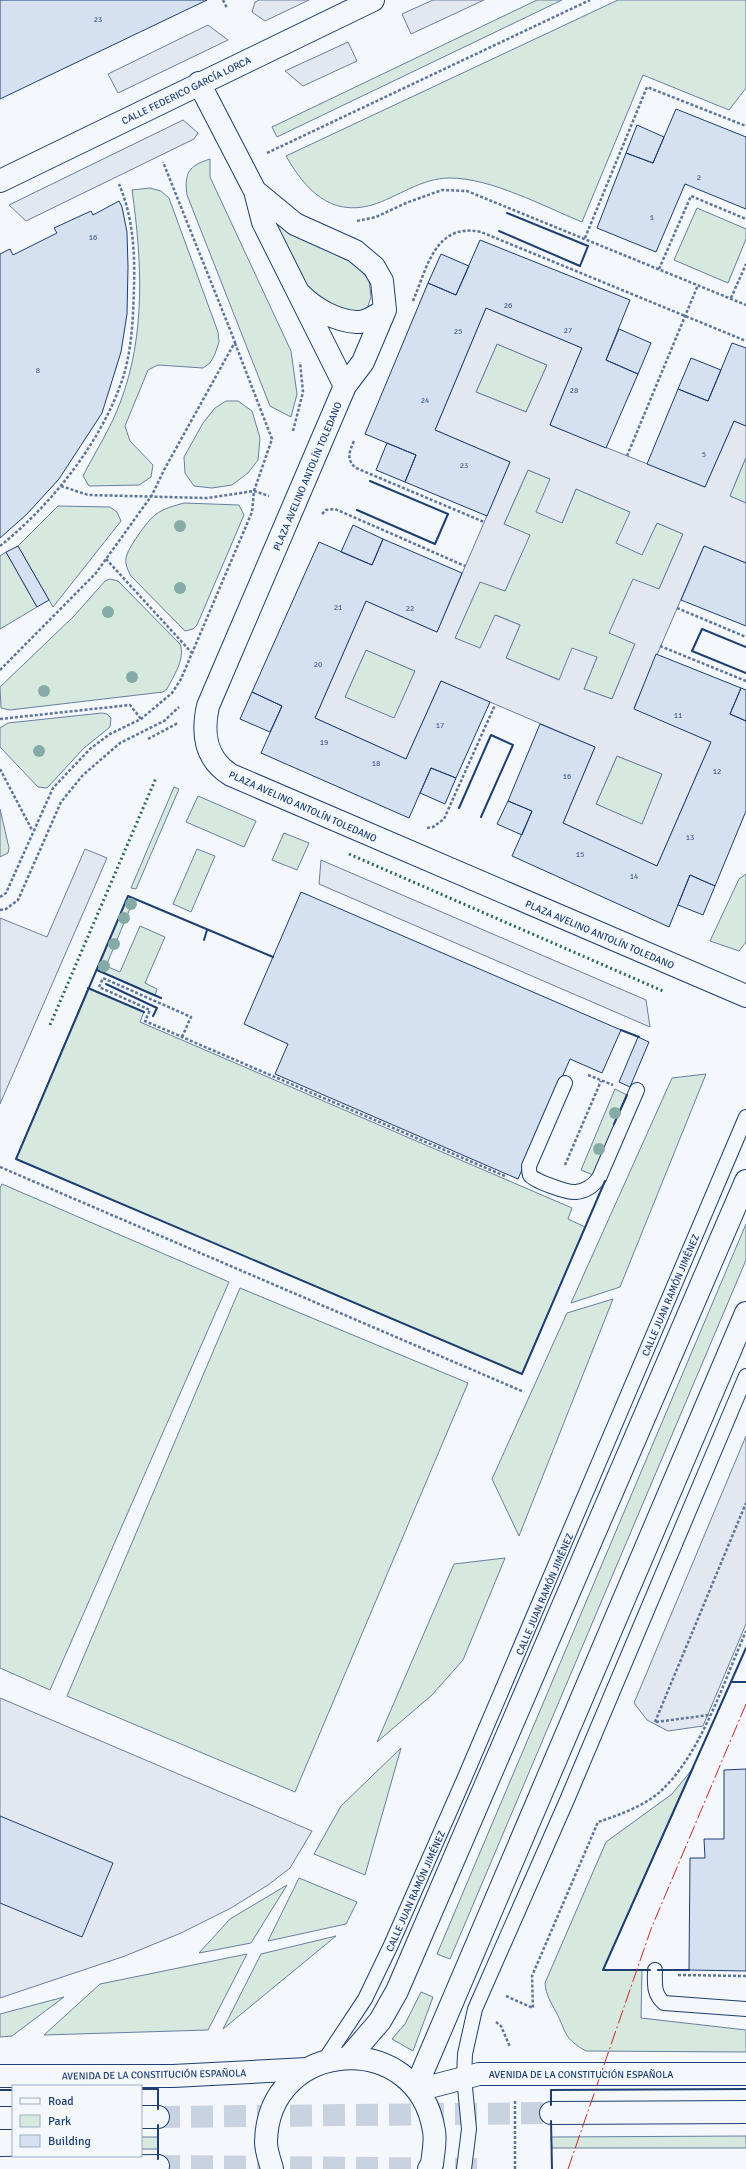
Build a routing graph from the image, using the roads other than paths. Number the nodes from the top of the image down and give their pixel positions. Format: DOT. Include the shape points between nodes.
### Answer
graph roads {
  1 [pos="373,0"];
  2 [pos="199,83"];
  3 [pos="0,181"];
  4 [pos="255,190"];
  5 [pos="298,292"];
  6 [pos="385,310"];
  7 [pos="345,386"];
  8 [pos="746,996"];
  9 [pos="565,1083"];
  10 [pos="637,1090"];
  11 [pos="746,1117"];
  12 [pos="746,1181"];
  13 [pos="746,1313"];
  14 [pos="746,1376"];
  15 [pos="655,1970"];
  16 [pos="746,2009"];
  17 [pos="349,2057"];
  18 [pos="316,2065"];
  19 [pos="746,2074"];
  20 [pos="0,2076"];
  21 [pos="464,2077"];
  22 [pos="417,2089"];
  23 [pos="746,2112"];
  24 [pos="551,2113"];
  25 [pos="0,2118"];
  26 [pos="12,2118"];
  27 [pos="158,2166"];
  28 [pos="0,2168"];
  29 [pos="272,2169"];
  30 [pos="429,2169"];
  31 [pos="464,2169"];
  1 -- 2 [label="main road, CALLE FEDERICO GARCÍA LORCA"];
  2 -- 3 [label="main road, CALLE FEDERICO GARCÍA LORCA"];
  2 -- 4 [label="main road, PLAZA AVELINO ANTOLÍN TOLEDANO"];
  4 -- 5 [label="main road, PLAZA AVELINO ANTOLÍN TOLEDANO" via="263,222"];
  4 -- 6 [label="main road, PLAZA AVELINO ANTOLÍN TOLEDANO" via="295,224 355,251 374,267 382,281"];
  5 -- 6 [label="main road, PLAZA AVELINO ANTOLÍN TOLEDANO" via="314,308 338,318 358,322 375,317"];
  5 -- 7 [label="main road, PLAZA AVELINO ANTOLÍN TOLEDANO"];
  6 -- 7 [label="main road, PLAZA AVELINO ANTOLÍN TOLEDANO" via="363,362"];
  7 -- 8 [label="main road, PLAZA AVELINO ANTOLÍN TOLEDANO" via="208,706 204,731 213,760 231,775"];
  9 -- 10 [label="lane" via="529,1166 533,1178 575,1192 593,1185 599,1178"];
  11 -- 18 [label="lane, CALLE JUAN RAMÓN JIMÉNEZ" via="394,1938 365,1999"];
  12 -- 17 [label="main road" via="398,1991 380,2021"];
  13 -- 22 [label="main road"];
  14 -- 21 [label="lane" via="567,1800 475,2009 467,2040"];
  15 -- 16 [label="lane" via="655,1991 664,2003"];
  17 -- 18 [label="main road, AVENIDA DE LA CONSTITUCIÓN ESPAÑOLA"];
  17 -- 22 [label="main road, AVENIDA DE LA CONSTITUCIÓN ESPAÑOLA" via="386,2064"];
  18 -- 20 [label="main road, AVENIDA DE LA CONSTITUCIÓN ESPAÑOLA" via="173,2076"];
  18 -- 29 [label="main road" via="285,2088 271,2114 266,2143"];
  19 -- 21 [label="main road, AVENIDA DE LA CONSTITUCIÓN ESPAÑOLA" via="515,2073"];
  21 -- 22 [label="main road, AVENIDA DE LA CONSTITUCIÓN ESPAÑOLA"];
  21 -- 31 [label="lane" via="469,2129"];
  22 -- 30 [label="main road" via="425,2101 435,2132 432,2164"];
  23 -- 24 [label="main road"];
  25 -- 26 [label="main road"];
  27 -- 28 [label="main road"];
}
